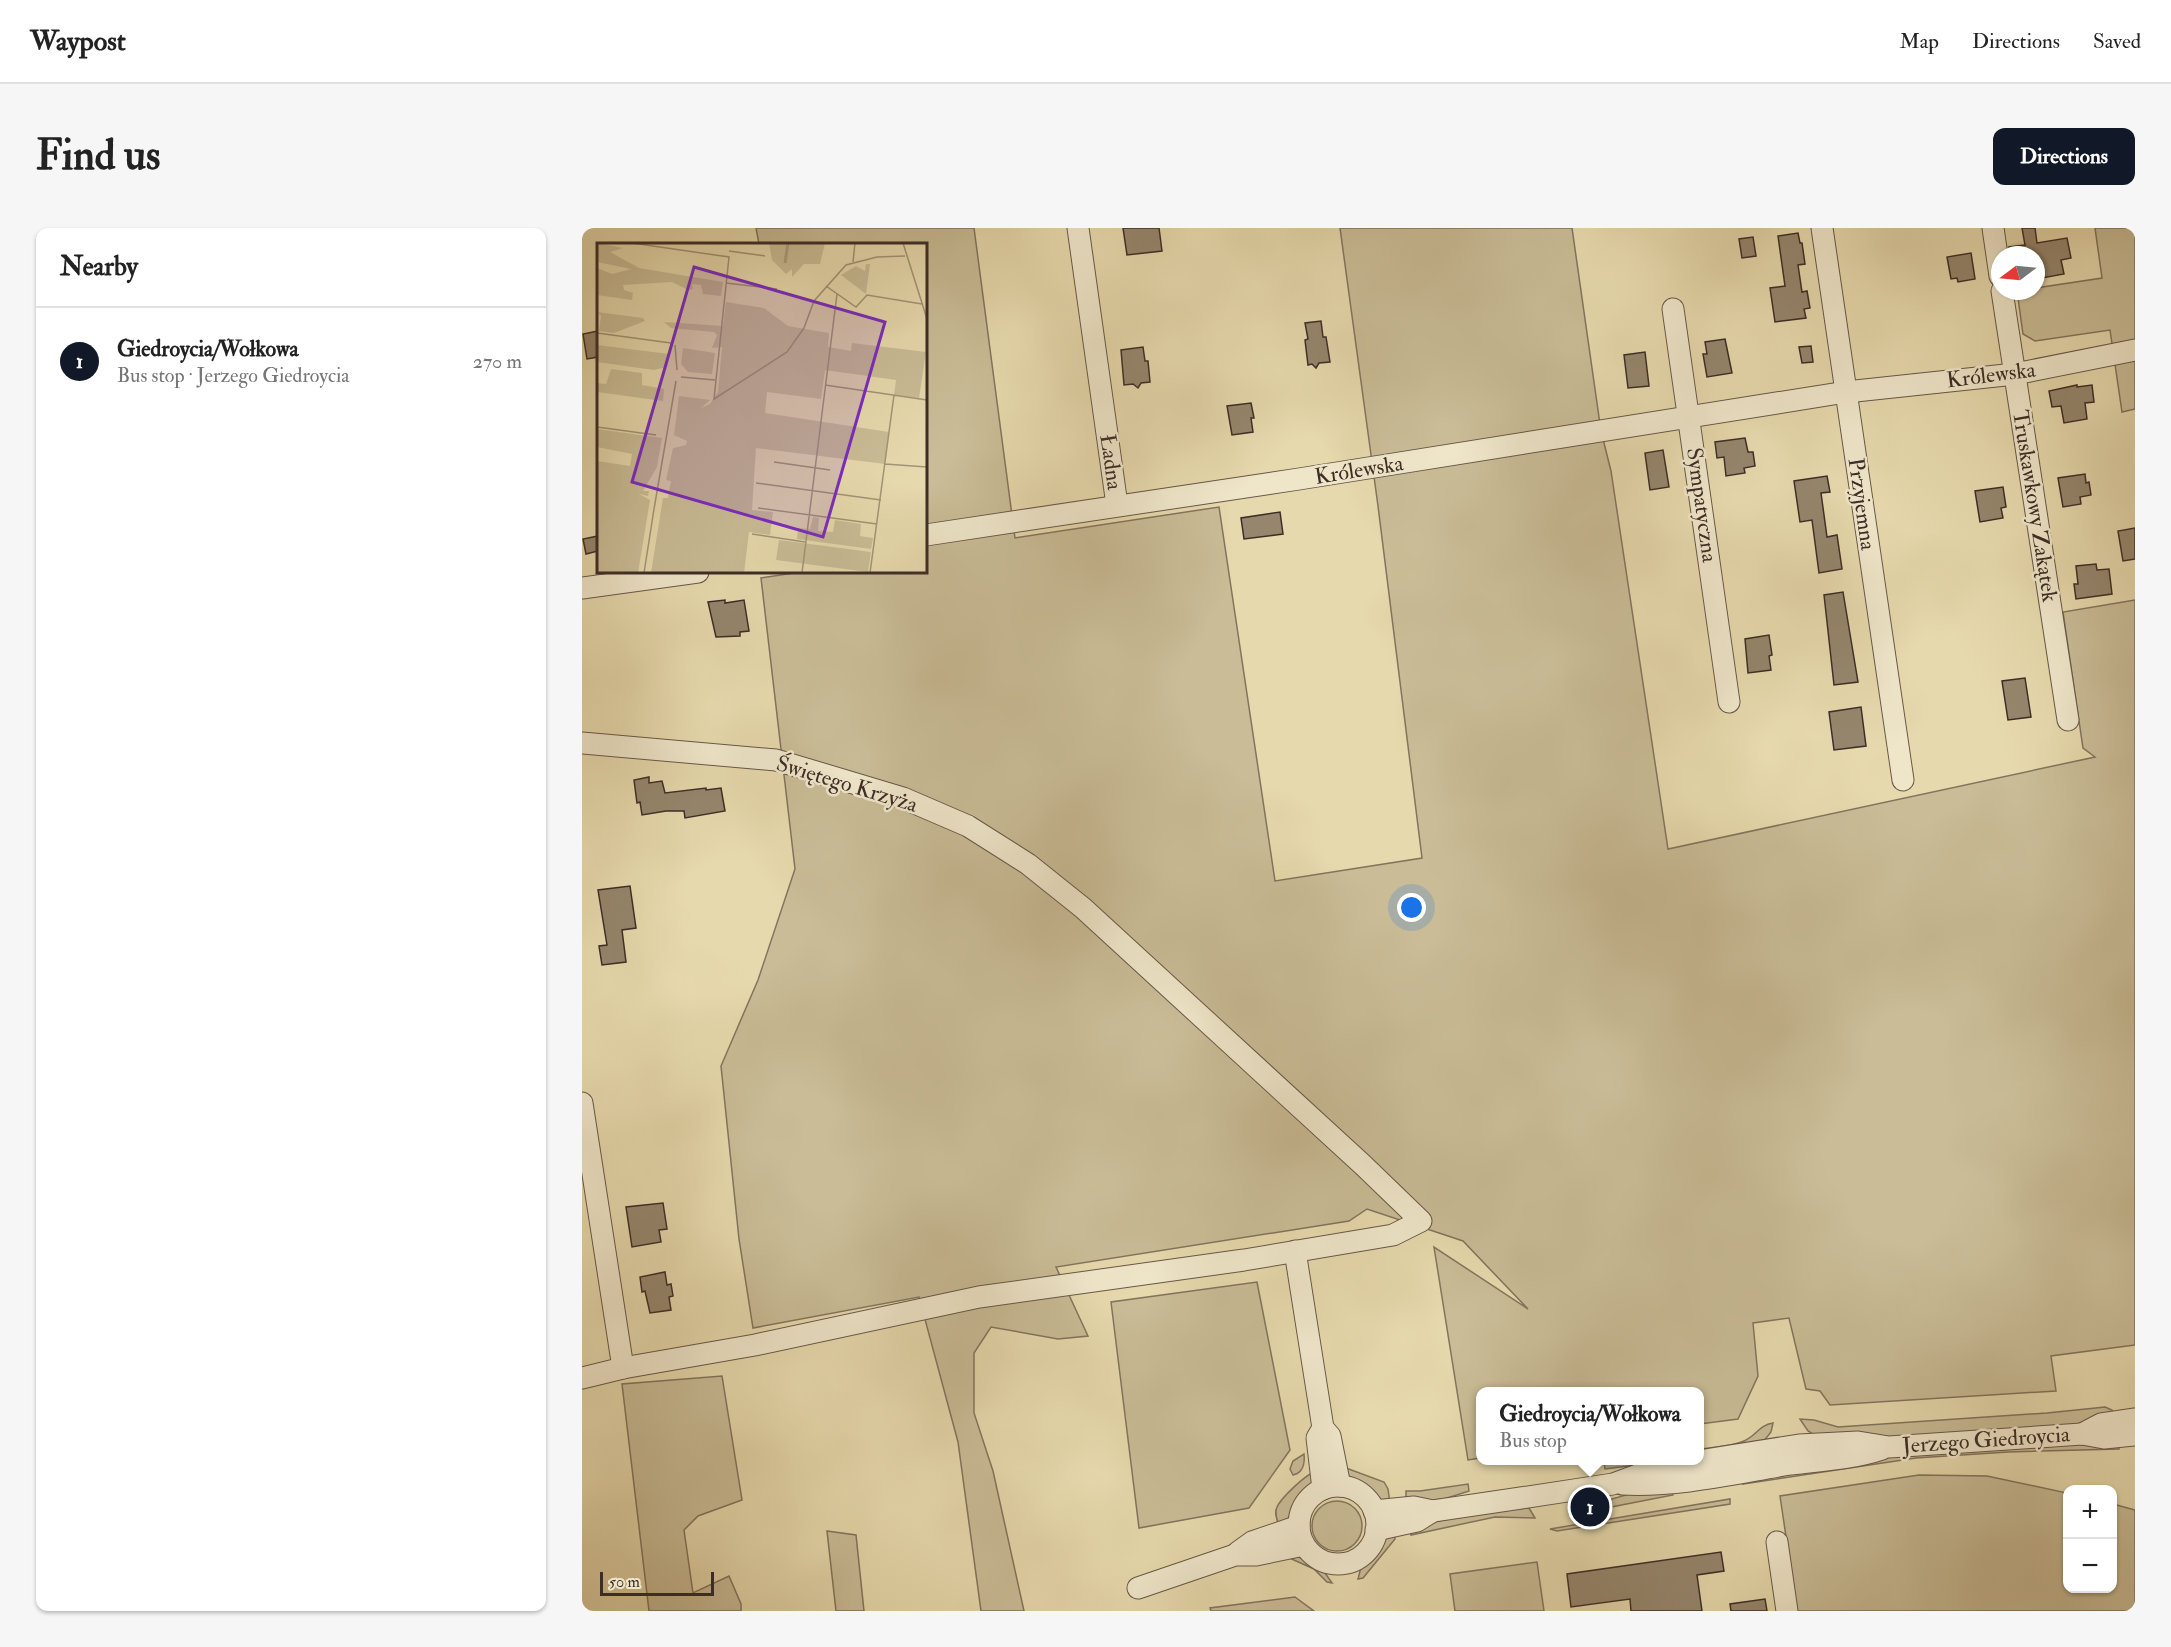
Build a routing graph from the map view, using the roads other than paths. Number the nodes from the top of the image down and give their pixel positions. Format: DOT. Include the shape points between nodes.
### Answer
graph roads {
  1 [pos="1078,228"];
  2 [pos="1822,228"];
  3 [pos="1993,228"];
  4 [pos="1996,246"];
  5 [pos="2003,300"];
  6 [pos="1673,309"];
  7 [pos="2135,350"];
  8 [pos="2015,374"];
  9 [pos="1846,392"];
  10 [pos="1690,418"];
  11 [pos="1117,505"];
  12 [pos="927,535"];
  13 [pos="691,573"];
  14 [pos="582,588"];
  15 [pos="1729,702"];
  16 [pos="2068,720"];
  17 [pos="582,743"];
  18 [pos="1903,780"];
  19 [pos="582,1103"];
  20 [pos="1295,1251"];
  21 [pos="623,1368"];
  22 [pos="582,1378"];
  23 [pos="2135,1419"];
  24 [pos="2082,1434"];
  25 [pos="2135,1435"];
  26 [pos="1331,1488"];
  27 [pos="1375,1520"];
  28 [pos="1301,1536"];
  29 [pos="1777,1542"];
  30 [pos="1138,1588"];
  31 [pos="1787,1611"];
  1 -- 11 [label="street, Ładna"];
  2 -- 9 [label="street, Przyjemna"];
  3 -- 4 [label="street"];
  5 -- 8 [label="street, Truskawkowy Zakątek"];
  6 -- 10 [label="street, Sympatyczna"];
  7 -- 8 [label="street, Królewska"];
  8 -- 9 [label="street, Królewska"];
  8 -- 16 [label="street, Truskawkowy Zakątek"];
  9 -- 10 [label="street, Królewska"];
  9 -- 18 [label="street, Przyjemna"];
  10 -- 11 [label="street, Królewska"];
  10 -- 15 [label="street, Sympatyczna"];
  11 -- 12 [label="street, Ładna"];
  13 -- 14 [label="street"];
  17 -- 20 [label="street, Świętego Krzyża" via="776,760 903,798 968,826 1029,864 1083,908 1421,1221 1393,1234"];
  19 -- 21 [label="street"];
  20 -- 21 [label="street" via="979,1297 755,1345"];
  20 -- 26 [label="street" via="1323,1428 1317,1438"];
  21 -- 22 [label="street"];
  23 -- 24 [label="street, Jerzego Giedroycia" via="2101,1424"];
  24 -- 25 [label="street, Jerzego Giedroycia" via="2104,1438"];
  24 -- 27 [label="street, Jerzego Giedroycia" via="1889,1447 1860,1456 1791,1455 1650,1485 1612,1484 1433,1511 1417,1521"];
  26 -- 27 [label="street" via="1351,1489 1360,1494"];
  26 -- 28 [label="street" via="1313,1495 1305,1504 1300,1514"];
  27 -- 28 [label="street" via="1368,1549 1346,1563 1322,1561 1312,1554"];
  28 -- 30 [label="street" via="1252,1542 1235,1555"];
  29 -- 31 [label="street"];
}
